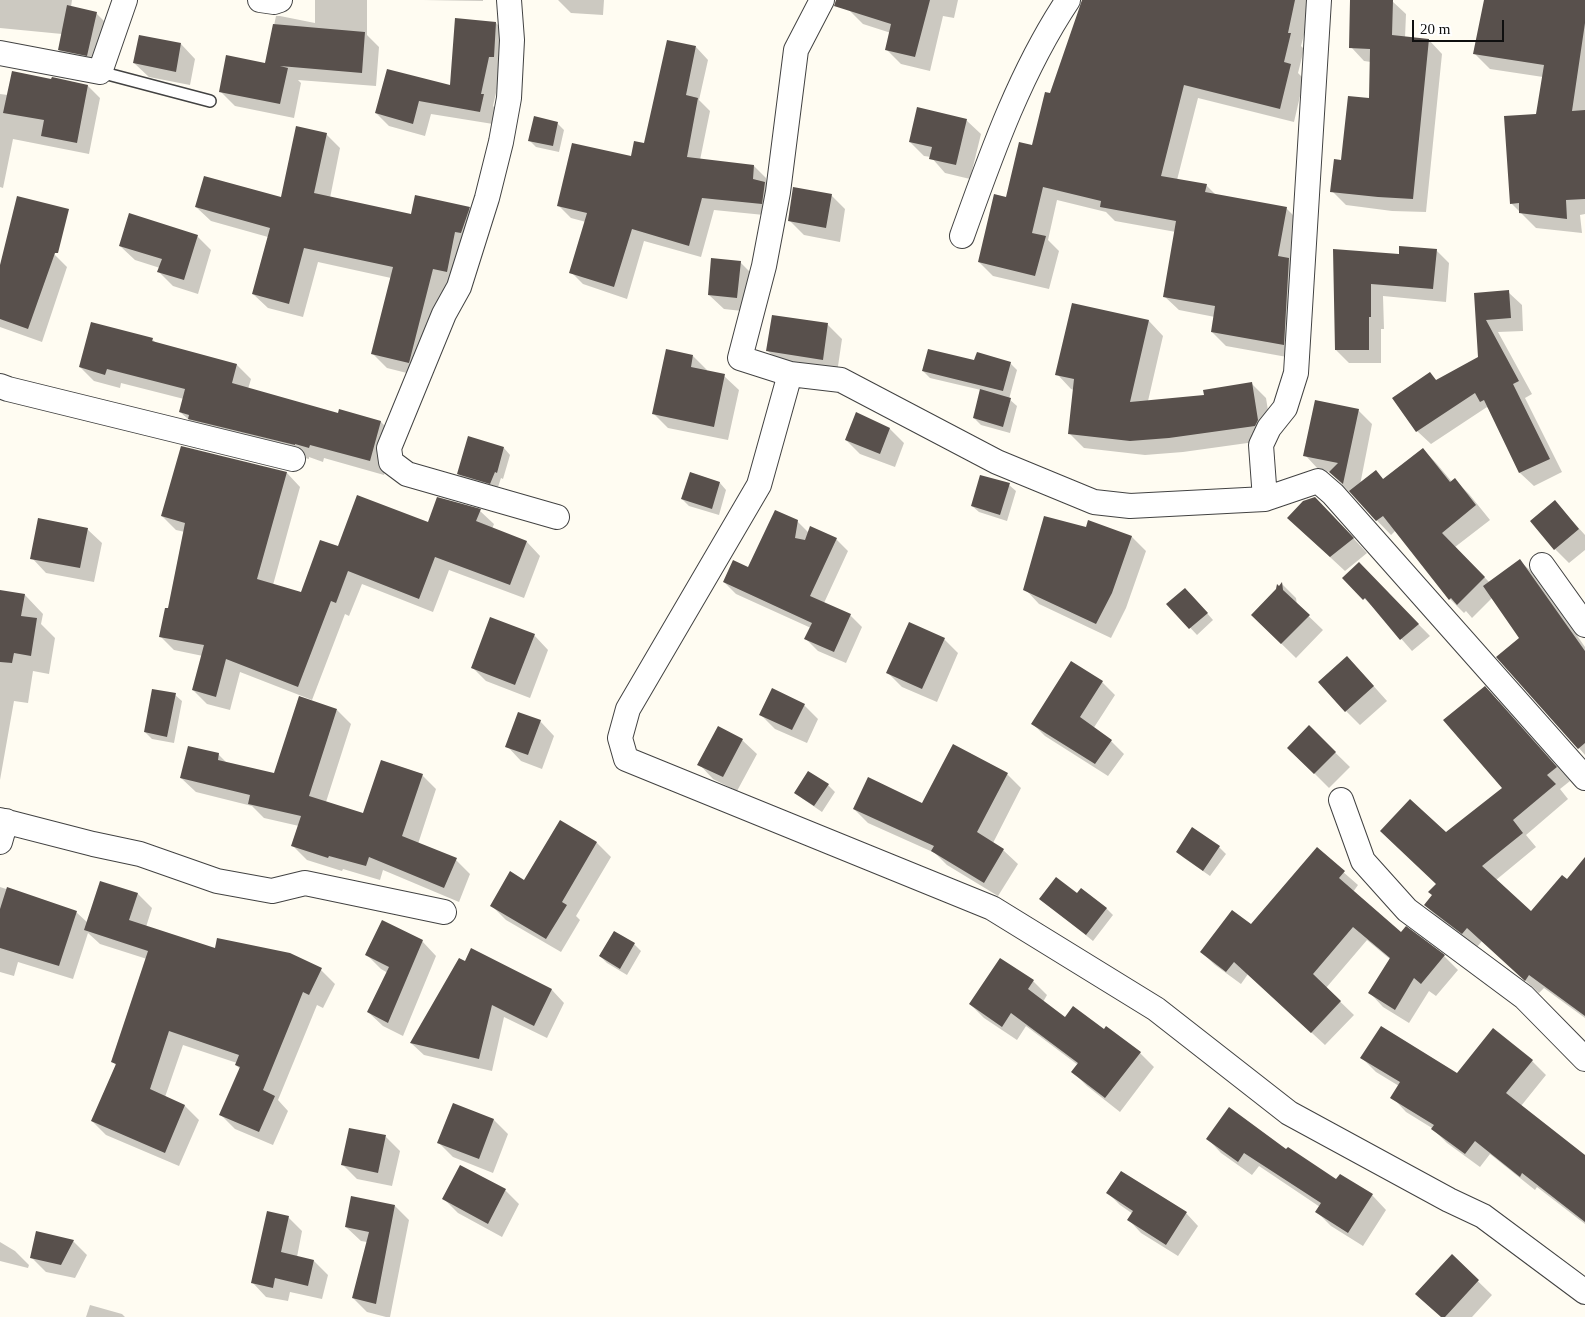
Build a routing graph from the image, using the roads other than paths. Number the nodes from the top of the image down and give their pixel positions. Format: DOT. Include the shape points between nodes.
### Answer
graph roads {
  1 [pos="125,0"];
  2 [pos="260,0"];
  3 [pos="280,0"];
  4 [pos="509,0"];
  5 [pos="822,0"];
  6 [pos="1068,0"];
  7 [pos="1319,0"];
  8 [pos="0,53"];
  9 [pos="100,72"];
  10 [pos="210,101"];
  11 [pos="962,236"];
  12 [pos="790,374"];
  13 [pos="0,386"];
  14 [pos="293,459"];
  15 [pos="1265,498"];
  16 [pos="557,517"];
  17 [pos="1542,565"];
  18 [pos="1585,625"];
  19 [pos="1585,778"];
  20 [pos="1341,800"];
  21 [pos="2,828"];
  22 [pos="444,912"];
  23 [pos="1585,1059"];
  24 [pos="1585,1292"];
  1 -- 9 [label="street"];
  2 -- 3 [label="street"];
  4 -- 16 [label="street" via="512,40 509,98 487,198 459,287 444,314 389,448 391,462 407,474"];
  5 -- 12 [label="street" via="796,50 776,201 764,266 740,358"];
  6 -- 11 [label="street" via="1023,81 993,149"];
  7 -- 15 [label="street" via="1296,373 1285,408 1269,428 1261,445"];
  8 -- 9 [label="street"];
  9 -- 10 [label="lane"];
  12 -- 15 [label="street" via="841,380 997,462 1094,502 1130,506"];
  12 -- 24 [label="street" via="759,485 628,709 620,738 626,759 992,908 1156,1009 1289,1112 1483,1216"];
  13 -- 14 [label="street"];
  15 -- 19 [label="street" via="1318,481 1326,487"];
  17 -- 18 [label="street"];
  20 -- 23 [label="street" via="1363,861 1408,910 1524,997"];
  21 -- 22 [label="street" via="140,854 217,881 272,891 305,883"];
}
